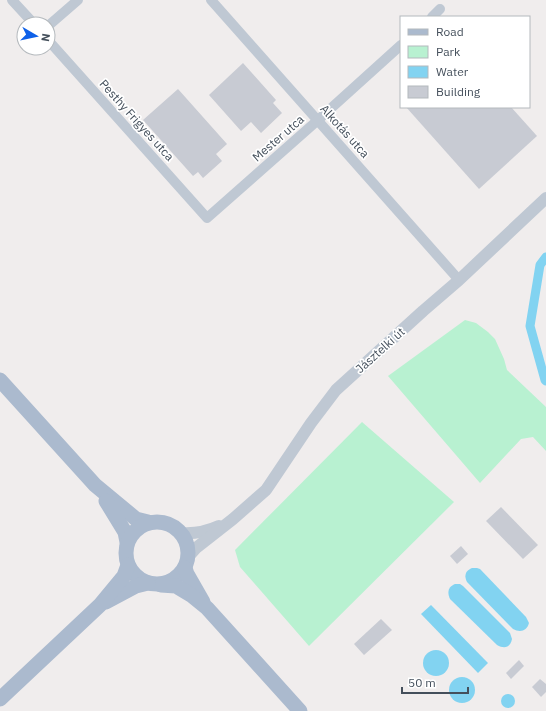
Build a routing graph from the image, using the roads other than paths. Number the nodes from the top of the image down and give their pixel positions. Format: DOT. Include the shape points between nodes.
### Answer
graph roads {
  1 [pos="12,0"];
  2 [pos="78,0"];
  3 [pos="211,0"];
  4 [pos="440,9"];
  5 [pos="27,16"];
  6 [pos="433,16"];
  7 [pos="56,19"];
  8 [pos="400,46"];
  9 [pos="56,49"];
  10 [pos="318,120"];
  11 [pos="546,198"];
  12 [pos="207,218"];
  13 [pos="459,280"];
  14 [pos="0,380"];
  15 [pos="95,485"];
  16 [pos="233,519"];
  17 [pos="148,522"];
  18 [pos="182,532"];
  19 [pos="127,542"];
  20 [pos="187,562"];
  21 [pos="128,565"];
  22 [pos="153,584"];
  23 [pos="100,605"];
  24 [pos="207,608"];
  25 [pos="0,699"];
  26 [pos="300,711"];
  1 -- 5 [label="street"];
  2 -- 7 [label="street"];
  3 -- 10 [label="street, Alkotás utca"];
  4 -- 6 [label="street"];
  8 -- 10 [label="street, Mester utca"];
  9 -- 12 [label="street, Pesthy Frigyes utca"];
  10 -- 12 [label="street, Mester utca"];
  10 -- 13 [label="street, Alkotás utca"];
  11 -- 13 [label="street, Jásztelki út"];
  13 -- 16 [label="street, Jásztelki út" via="336,390 266,490"];
  14 -- 15 [label="main road"];
  15 -- 17 [label="main road" via="136,519"];
  15 -- 19 [label="main road" via="126,532"];
  16 -- 18 [label="street, Jásztelki út" via="212,529"];
  16 -- 20 [label="street, Jásztelki út" via="196,548"];
  17 -- 18 [label="main road" via="166,522"];
  17 -- 19 [label="main road" via="132,533"];
  18 -- 20 [label="main road" via="188,548"];
  19 -- 21 [label="main road"];
  20 -- 22 [label="main road" via="174,580"];
  20 -- 24 [label="main road" via="187,574"];
  21 -- 22 [label="main road" via="136,576"];
  21 -- 23 [label="main road" via="124,576"];
  22 -- 23 [label="main road" via="136,586"];
  22 -- 24 [label="main road" via="176,586"];
  23 -- 25 [label="main road"];
  24 -- 26 [label="main road"];
}
